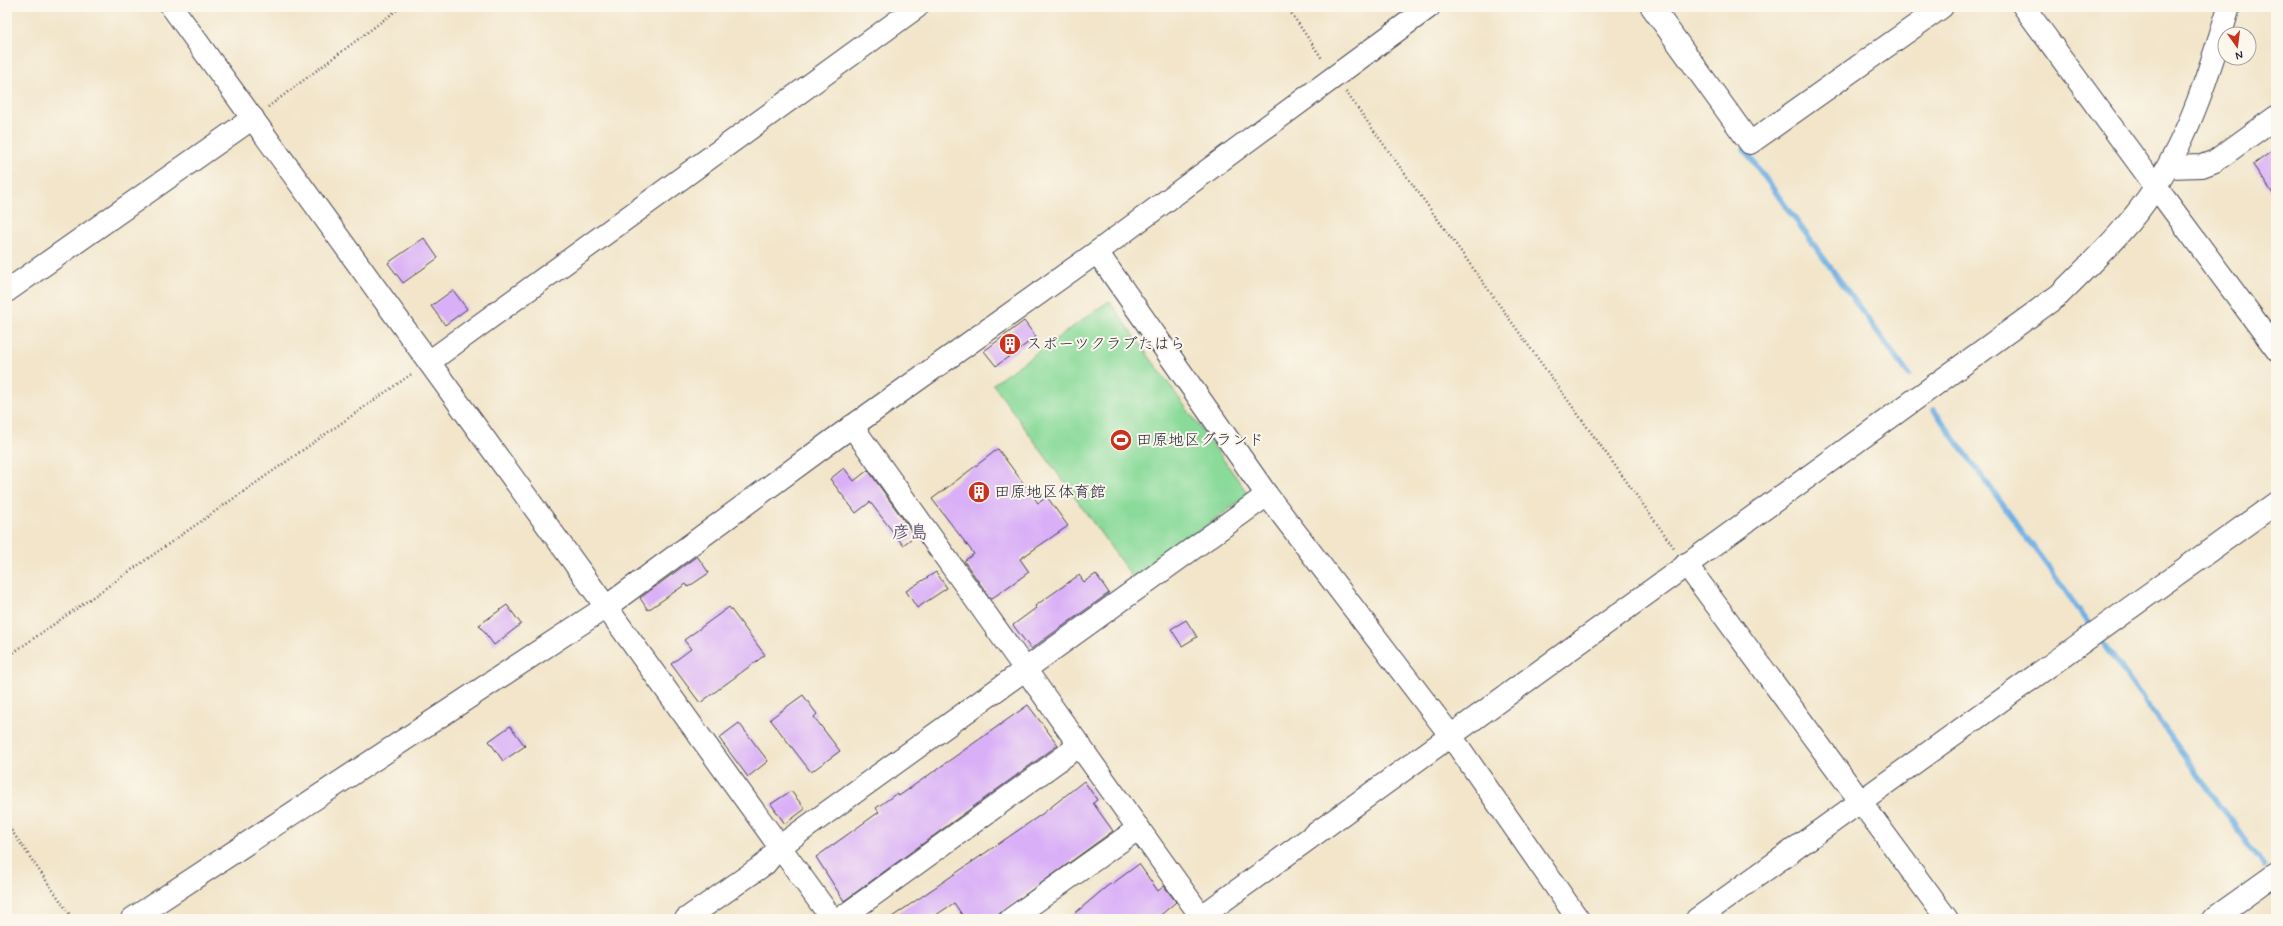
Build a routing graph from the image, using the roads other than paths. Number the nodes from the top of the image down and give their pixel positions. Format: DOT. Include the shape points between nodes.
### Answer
graph roads {
  1 [pos="172,7"];
  2 [pos="917,7"];
  3 [pos="1429,7"];
  4 [pos="1652,7"];
  5 [pos="1942,7"];
  6 [pos="2024,7"];
  7 [pos="2229,7"];
  8 [pos="2276,117"];
  9 [pos="253,118"];
  10 [pos="2168,167"];
  11 [pos="2156,188"];
  12 [pos="1097,252"];
  13 [pos="7,290"];
  14 [pos="2276,349"];
  15 [pos="429,362"];
  16 [pos="852,426"];
  17 [pos="1267,495"];
  18 [pos="2276,503"];
  19 [pos="1686,564"];
  20 [pos="606,608"];
  21 [pos="1025,667"];
  22 [pos="1450,736"];
  23 [pos="1080,745"];
  24 [pos="1860,801"];
  25 [pos="1138,828"];
  26 [pos="779,847"];
  27 [pos="2276,874"];
  28 [pos="1201,918"];
  29 [pos="132,919"];
  30 [pos="686,919"];
  31 [pos="832,919"];
  32 [pos="840,919"];
  33 [pos="1011,919"];
  34 [pos="1578,919"];
  35 [pos="1697,919"];
  36 [pos="1947,919"];
  37 [pos="2213,919"];
  1 -- 9 [label="street"];
  2 -- 15 [label="street"];
  3 -- 12 [label="street"];
  4 -- 5 [label="street" via="1750,142"];
  6 -- 11 [label="street"];
  7 -- 10 [label="street" via="2210,69"];
  8 -- 10 [label="street" via="2215,161 2202,166"];
  9 -- 13 [label="street"];
  9 -- 15 [label="street"];
  10 -- 11 [label="street"];
  11 -- 14 [label="street"];
  11 -- 19 [label="street" via="2127,226 2059,295"];
  12 -- 16 [label="street"];
  12 -- 17 [label="street"];
  15 -- 20 [label="street"];
  16 -- 20 [label="street"];
  16 -- 21 [label="street"];
  17 -- 21 [label="street"];
  17 -- 22 [label="street"];
  18 -- 24 [label="street"];
  19 -- 22 [label="street"];
  19 -- 24 [label="street"];
  20 -- 26 [label="street"];
  20 -- 29 [label="street"];
  21 -- 23 [label="street"];
  21 -- 26 [label="street"];
  22 -- 28 [label="street"];
  22 -- 34 [label="street"];
  23 -- 25 [label="street"];
  23 -- 32 [label="street"];
  24 -- 35 [label="street"];
  24 -- 36 [label="street"];
  25 -- 28 [label="street"];
  25 -- 33 [label="street"];
  26 -- 30 [label="street" via="766,864"];
  26 -- 31 [label="street"];
  27 -- 37 [label="street"];
}
